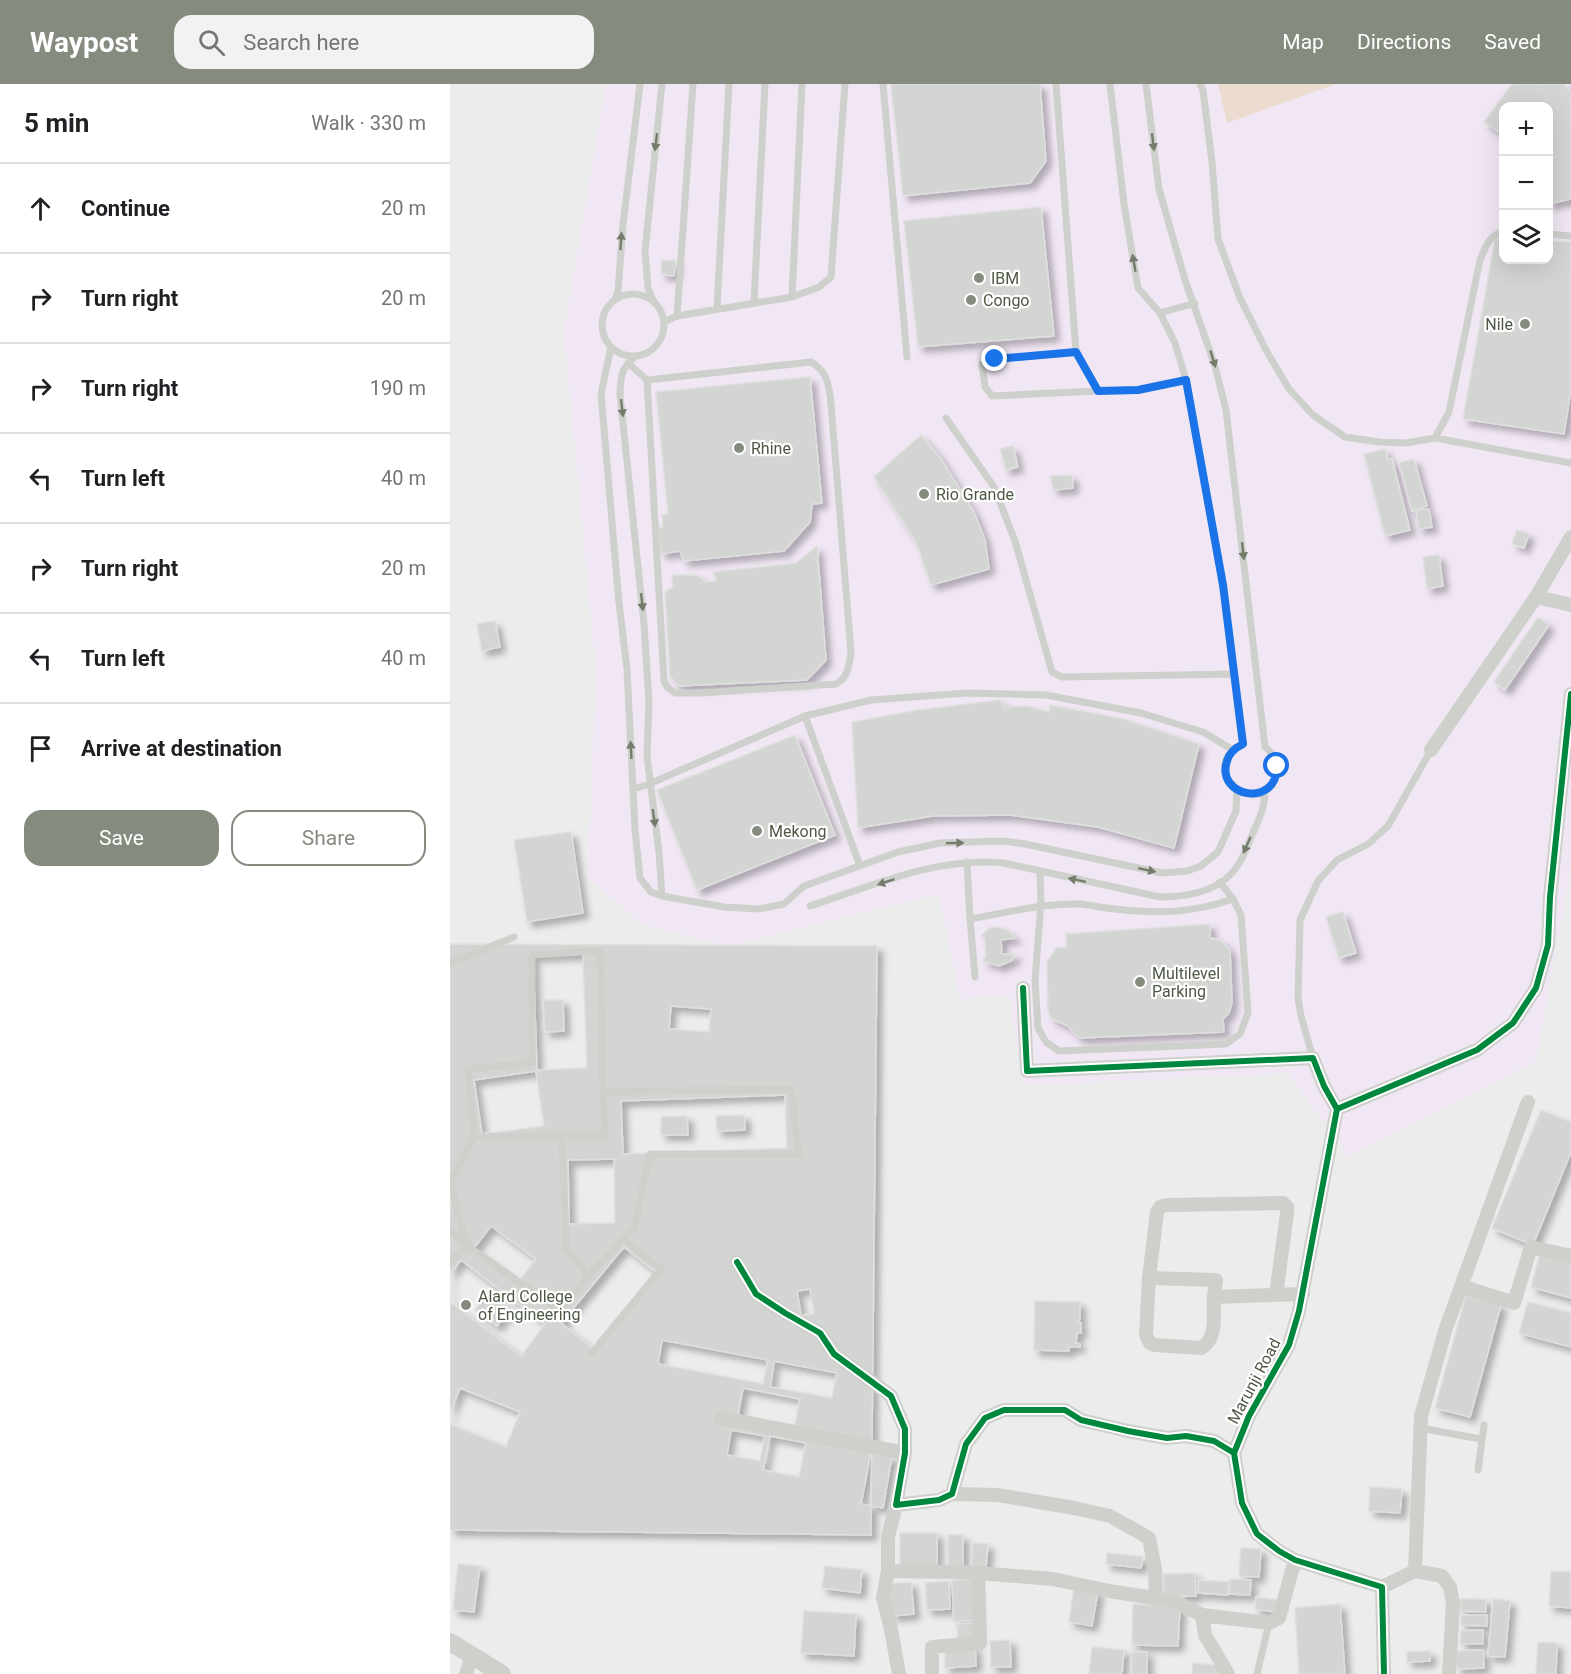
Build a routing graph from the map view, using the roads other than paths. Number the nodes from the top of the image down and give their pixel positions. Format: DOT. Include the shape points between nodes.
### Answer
graph roads {
  1 [pos="640,84"];
  2 [pos="662,84"];
  3 [pos="693,84"];
  4 [pos="729,84"];
  5 [pos="765,84"];
  6 [pos="802,84"];
  7 [pos="844,84"];
  8 [pos="883,84"];
  9 [pos="1056,84"];
  10 [pos="1110,84"];
  11 [pos="1146,84"];
  12 [pos="1200,84"];
  13 [pos="1499,232"];
  14 [pos="1553,234"];
  15 [pos="1571,236"];
  16 [pos="792,297"];
  17 [pos="615,299"];
  18 [pos="653,300"];
  19 [pos="754,302"];
  20 [pos="1195,303"];
  21 [pos="717,308"];
  22 [pos="1160,313"];
  23 [pos="677,316"];
  24 [pos="664,322"];
  25 [pos="611,347"];
  26 [pos="1076,352"];
  27 [pos="636,356"];
  28 [pos="908,357"];
  29 [pos="628,363"];
  30 [pos="647,380"];
  31 [pos="1186,380"];
  32 [pos="1098,391"];
  33 [pos="946,418"];
  34 [pos="1435,438"];
  35 [pos="1571,463"];
  36 [pos="1571,537"];
  37 [pos="1536,597"];
  38 [pos="1571,605"];
  39 [pos="1234,674"];
  40 [pos="1571,694"];
  41 [pos="805,716"];
  42 [pos="1233,750"];
  43 [pos="1431,750"];
  44 [pos="649,784"];
  45 [pos="633,789"];
  46 [pos="1237,790"];
  47 [pos="1265,790"];
  48 [pos="967,862"];
  49 [pos="860,866"];
  50 [pos="1040,872"];
  51 [pos="1220,882"];
  52 [pos="662,896"];
  53 [pos="1233,899"];
  54 [pos="810,906"];
  55 [pos="1041,907"];
  56 [pos="970,919"];
  57 [pos="514,937"];
  58 [pos="450,963"];
  59 [pos="975,977"];
  60 [pos="1023,988"];
  61 [pos="1313,1058"];
  62 [pos="603,1092"];
  63 [pos="1528,1102"];
  64 [pos="1337,1109"];
  65 [pos="562,1136"];
  66 [pos="474,1137"];
  67 [pos="450,1231"];
  68 [pos="623,1239"];
  69 [pos="468,1246"];
  70 [pos="1571,1256"];
  71 [pos="450,1262"];
  72 [pos="737,1262"];
  73 [pos="588,1276"];
  74 [pos="1149,1278"];
  75 [pos="1461,1286"];
  76 [pos="1303,1294"];
  77 [pos="1276,1295"];
  78 [pos="1214,1298"];
  79 [pos="591,1354"];
  80 [pos="721,1418"];
  81 [pos="1484,1425"];
  82 [pos="1420,1428"];
  83 [pos="1481,1439"];
  84 [pos="905,1453"];
  85 [pos="1234,1453"];
  86 [pos="1478,1470"];
  87 [pos="952,1494"];
  88 [pos="896,1505"];
  89 [pos="1295,1560"];
  90 [pos="888,1571"];
  91 [pos="1414,1571"];
  92 [pos="978,1574"];
  93 [pos="1382,1587"];
  94 [pos="1156,1598"];
  95 [pos="1202,1615"];
  96 [pos="1269,1623"];
  97 [pos="450,1642"];
  98 [pos="472,1654"];
  99 [pos="466,1674"];
  100 [pos="502,1674"];
  101 [pos="899,1674"];
  102 [pos="932,1674"];
  103 [pos="1228,1674"];
  104 [pos="1257,1674"];
  105 [pos="1384,1674"];
  106 [pos="1449,1674"];
  17 -- 1 [label="lane, one-way"];
  2 -- 18 [label="lane, one-way" via="645,251 648,288"];
  3 -- 23 [label="lane"];
  4 -- 21 [label="lane"];
  5 -- 19 [label="lane"];
  6 -- 16 [label="lane"];
  7 -- 16 [label="lane" via="831,277 819,287"];
  8 -- 28 [label="lane"];
  9 -- 26 [label="lane"];
  22 -- 10 [label="lane, one-way" via="1138,288"];
  11 -- 20 [label="lane, one-way" via="1159,189"];
  12 -- 34 [label="lane" via="1218,239 1240,298 1289,389 1313,415 1345,437 1406,443"];
  13 -- 34 [label="lane" via="1489,239 1479,260 1449,412"];
  14 -- 15 [label="lane"];
  16 -- 19 [label="lane"];
  17 -- 18 [label="lane" via="634,293"];
  17 -- 25 [label="lane" via="608,305 602,322 605,340"];
  18 -- 24 [label="lane"];
  19 -- 21 [label="lane"];
  20 -- 22 [label="lane"];
  20 -- 47 [label="lane, one-way" via="1226,410 1265,747 1273,755 1277,772"];
  21 -- 23 [label="lane"];
  22 -- 31 [label="lane" via="1175,343"];
  23 -- 24 [label="lane"];
  24 -- 27 [label="lane" via="664,332 654,348"];
  25 -- 27 [label="lane"];
  45 -- 25 [label="lane, one-way" via="627,669 601,394"];
  26 -- 32 [label="lane"];
  26 -- 32 [label="lane" via="995,359 982,364 985,387 992,396"];
  27 -- 29 [label="lane"];
  29 -- 30 [label="lane"];
  29 -- 44 [label="lane, one-way" via="621,372 620,395 645,624"];
  30 -- 30 [label="lane" via="664,681 668,688 675,693 700,693 842,681 848,672 851,652 829,381 822,368 812,362"];
  31 -- 32 [label="lane" via="1138,390"];
  31 -- 39 [label="lane" via="1223,585"];
  33 -- 39 [label="lane" via="994,487 1015,541 1052,672 1062,677"];
  34 -- 35 [label="lane"];
  36 -- 37 [label="street"];
  37 -- 38 [label="street"];
  37 -- 43 [label="street"];
  39 -- 42 [label="lane" via="1243,744"];
  40 -- 64 [label="street" via="1548,945 1536,988 1514,1023 1477,1050"];
  41 -- 42 [label="lane" via="871,700 968,693 1046,695 1141,713 1203,732"];
  41 -- 44 [label="lane"];
  41 -- 49 [label="lane"];
  42 -- 46 [label="lane" via="1226,771"];
  43 -- 61 [label="lane" via="1388,826 1368,844 1337,860 1318,880 1300,920 1299,998"];
  44 -- 45 [label="lane"];
  44 -- 52 [label="lane, one-way"];
  45 -- 52 [label="lane" via="640,878 651,892"];
  46 -- 47 [label="lane" via="1254,794"];
  49 -- 46 [label="lane, one-way" via="940,843 1003,841 1178,873 1201,866 1218,852 1236,811"];
  47 -- 51 [label="lane, one-way" via="1262,813 1238,866"];
  48 -- 50 [label="lane" via="1004,863"];
  48 -- 54 [label="lane, one-way" via="920,871"];
  48 -- 56 [label="lane"];
  49 -- 52 [label="lane" via="804,886 784,904 759,909"];
  51 -- 50 [label="lane, one-way" via="1194,894 1160,897"];
  50 -- 55 [label="lane"];
  51 -- 53 [label="lane"];
  53 -- 55 [label="lane" via="1207,908 1168,912 1079,904"];
  53 -- 55 [label="lane" via="1241,915 1248,1013 1240,1034 1226,1044 1071,1051 1059,1051 1046,1042 1038,1028 1035,980"];
  55 -- 56 [label="lane"];
  56 -- 59 [label="lane"];
  57 -- 58 [label="lane"];
  60 -- 61 [label="street" via="1028,1071"];
  61 -- 64 [label="street"];
  62 -- 65 [label="lane" via="605,1136"];
  62 -- 66 [label="lane" via="600,951 532,955 532,1063 468,1069"];
  62 -- 68 [label="lane" via="791,1089 799,1154 650,1154 634,1228"];
  63 -- 75 [label="street"];
  64 -- 76 [label="street, Marunji Road"];
  65 -- 66 [label="lane"];
  65 -- 73 [label="lane" via="566,1248"];
  66 -- 69 [label="lane" via="452,1180"];
  67 -- 69 [label="lane"];
  68 -- 73 [label="lane"];
  68 -- 79 [label="lane" via="661,1269"];
  69 -- 71 [label="lane"];
  69 -- 73 [label="lane" via="560,1311"];
  70 -- 75 [label="street" via="1531,1247 1514,1303"];
  72 -- 84 [label="street" via="756,1294 820,1333 834,1354 891,1396 905,1429"];
  74 -- 77 [label="street" via="1160,1207 1283,1203 1287,1213"];
  74 -- 78 [label="street" via="1216,1280"];
  74 -- 78 [label="street" via="1146,1335 1155,1345 1207,1345 1212,1335"];
  75 -- 82 [label="street"];
  76 -- 77 [label="street"];
  76 -- 85 [label="street, Marunji Road" via="1289,1346 1249,1416"];
  77 -- 78 [label="street"];
  80 -- 84 [label="street"];
  81 -- 83 [label="lane"];
  82 -- 83 [label="lane"];
  82 -- 91 [label="street"];
  83 -- 86 [label="lane"];
  84 -- 88 [label="street"];
  85 -- 87 [label="street" via="1215,1441 1128,1431 1081,1420 1065,1410 1004,1410 985,1418 966,1444"];
  85 -- 89 [label="street" via="1242,1503 1257,1534"];
  87 -- 88 [label="street" via="939,1500"];
  87 -- 94 [label="street" via="998,1495 1074,1508 1110,1516 1130,1526 1149,1539"];
  88 -- 90 [label="street" via="888,1537"];
  89 -- 93 [label="street"];
  89 -- 96 [label="street" via="1279,1618"];
  90 -- 92 [label="street"];
  90 -- 101 [label="street" via="883,1598"];
  91 -- 93 [label="street"];
  91 -- 106 [label="street" via="1442,1576 1450,1587 1453,1604"];
  92 -- 94 [label="street" via="1053,1579"];
  92 -- 102 [label="street" via="981,1643 932,1647"];
  93 -- 105 [label="street"];
  94 -- 95 [label="street" via="1174,1601"];
  95 -- 96 [label="street"];
  95 -- 103 [label="street" via="1205,1635"];
  96 -- 104 [label="lane"];
  97 -- 98 [label="street"];
  98 -- 99 [label="street"];
  98 -- 100 [label="street"];
}
